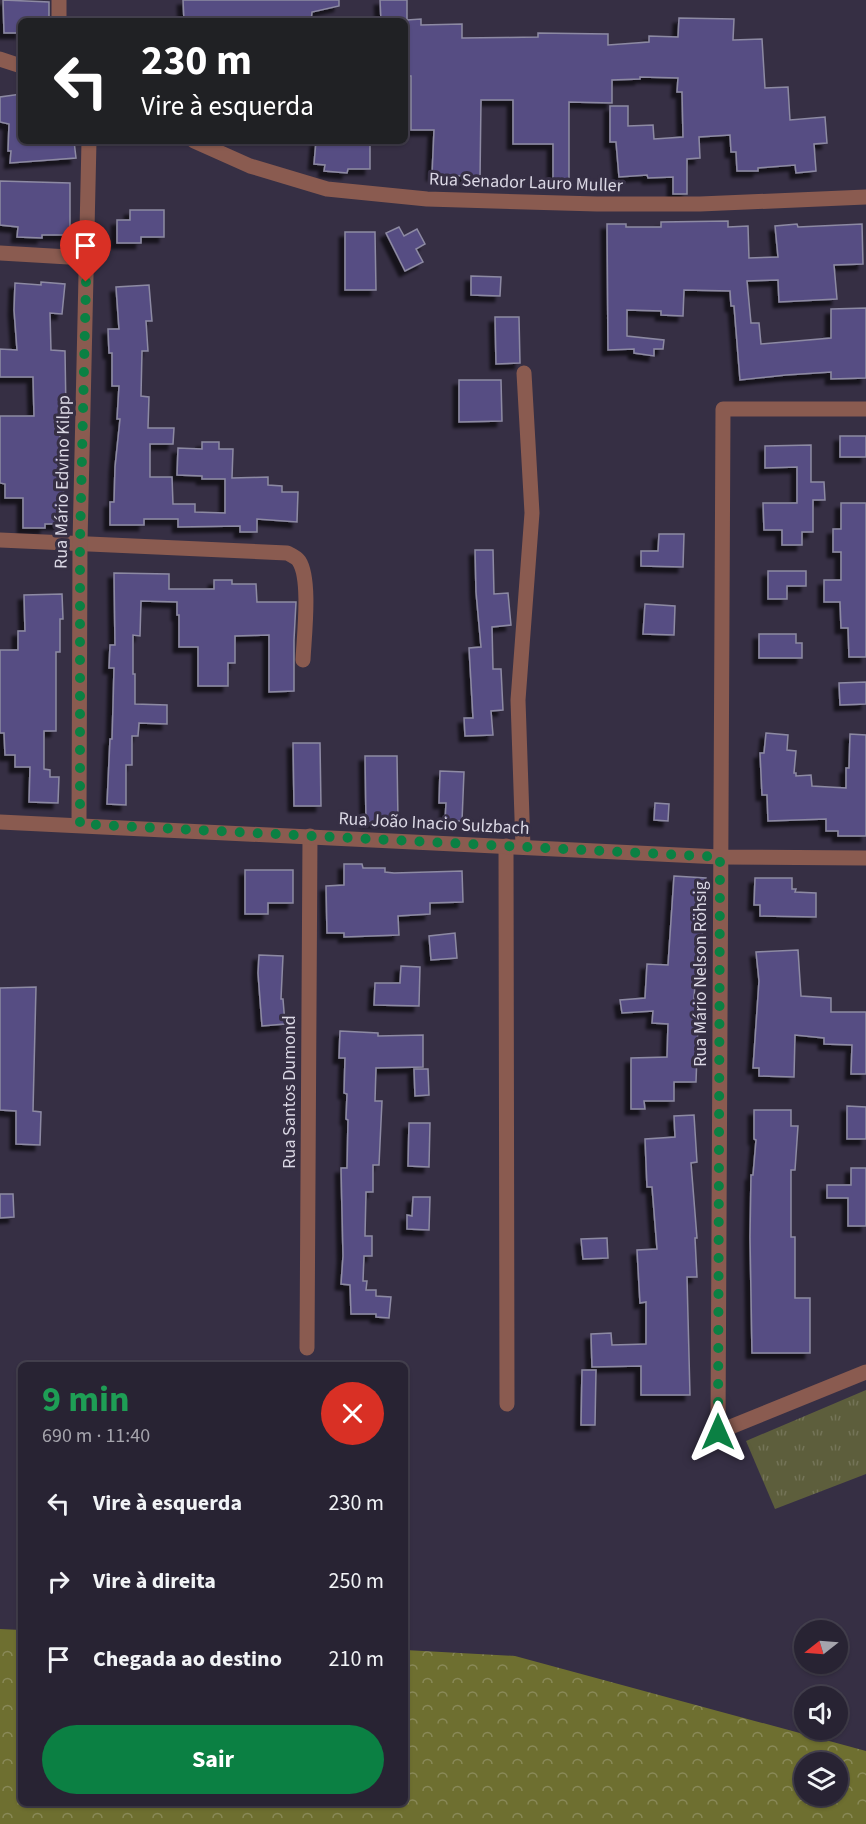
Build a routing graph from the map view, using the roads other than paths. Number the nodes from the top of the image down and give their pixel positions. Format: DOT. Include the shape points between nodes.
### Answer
graph roads {
  1 [pos="59,0"];
  2 [pos="59,18"];
  3 [pos="0,59"];
  4 [pos="18,65"];
  5 [pos="90,144"];
  6 [pos="201,144"];
  7 [pos="866,197"];
  8 [pos="0,253"];
  9 [pos="86,258"];
  10 [pos="524,373"];
  11 [pos="866,409"];
  12 [pos="0,540"];
  13 [pos="80,543"];
  14 [pos="303,660"];
  15 [pos="0,822"];
  16 [pos="80,824"];
  17 [pos="310,836"];
  18 [pos="506,846"];
  19 [pos="523,847"];
  20 [pos="720,857"];
  21 [pos="866,858"];
  22 [pos="307,1348"];
  23 [pos="866,1372"];
  24 [pos="507,1404"];
  1 -- 2 [label="street"];
  3 -- 4 [label="street"];
  5 -- 9 [label="street, Rua Mário Edvino Kilpp"];
  6 -- 7 [label="street, Rua Senador Lauro Muller" via="250,166 327,189 427,199 700,204"];
  8 -- 9 [label="street"];
  9 -- 13 [label="street, Rua Mário Edvino Kilpp"];
  10 -- 19 [label="street" via="532,513 518,700"];
  11 -- 20 [label="street, Rua Mário Nelson Röhsig" via="723,409"];
  12 -- 13 [label="street"];
  13 -- 14 [label="street" via="287,553 298,559 303,572"];
  13 -- 16 [label="street, Rua Mário Edvino Kilpp"];
  15 -- 16 [label="street, Rua João Inacio Sulzbach"];
  16 -- 17 [label="street, Rua João Inacio Sulzbach"];
  17 -- 18 [label="street, Rua João Inacio Sulzbach"];
  17 -- 22 [label="street, Rua Santos Dumond"];
  18 -- 19 [label="street, Rua João Inacio Sulzbach"];
  18 -- 24 [label="street"];
  19 -- 20 [label="street, Rua João Inacio Sulzbach"];
  20 -- 21 [label="street, Rua João Inacio Sulzbach"];
  20 -- 23 [label="street, Rua Mário Nelson Röhsig" via="718,1432"];
}
